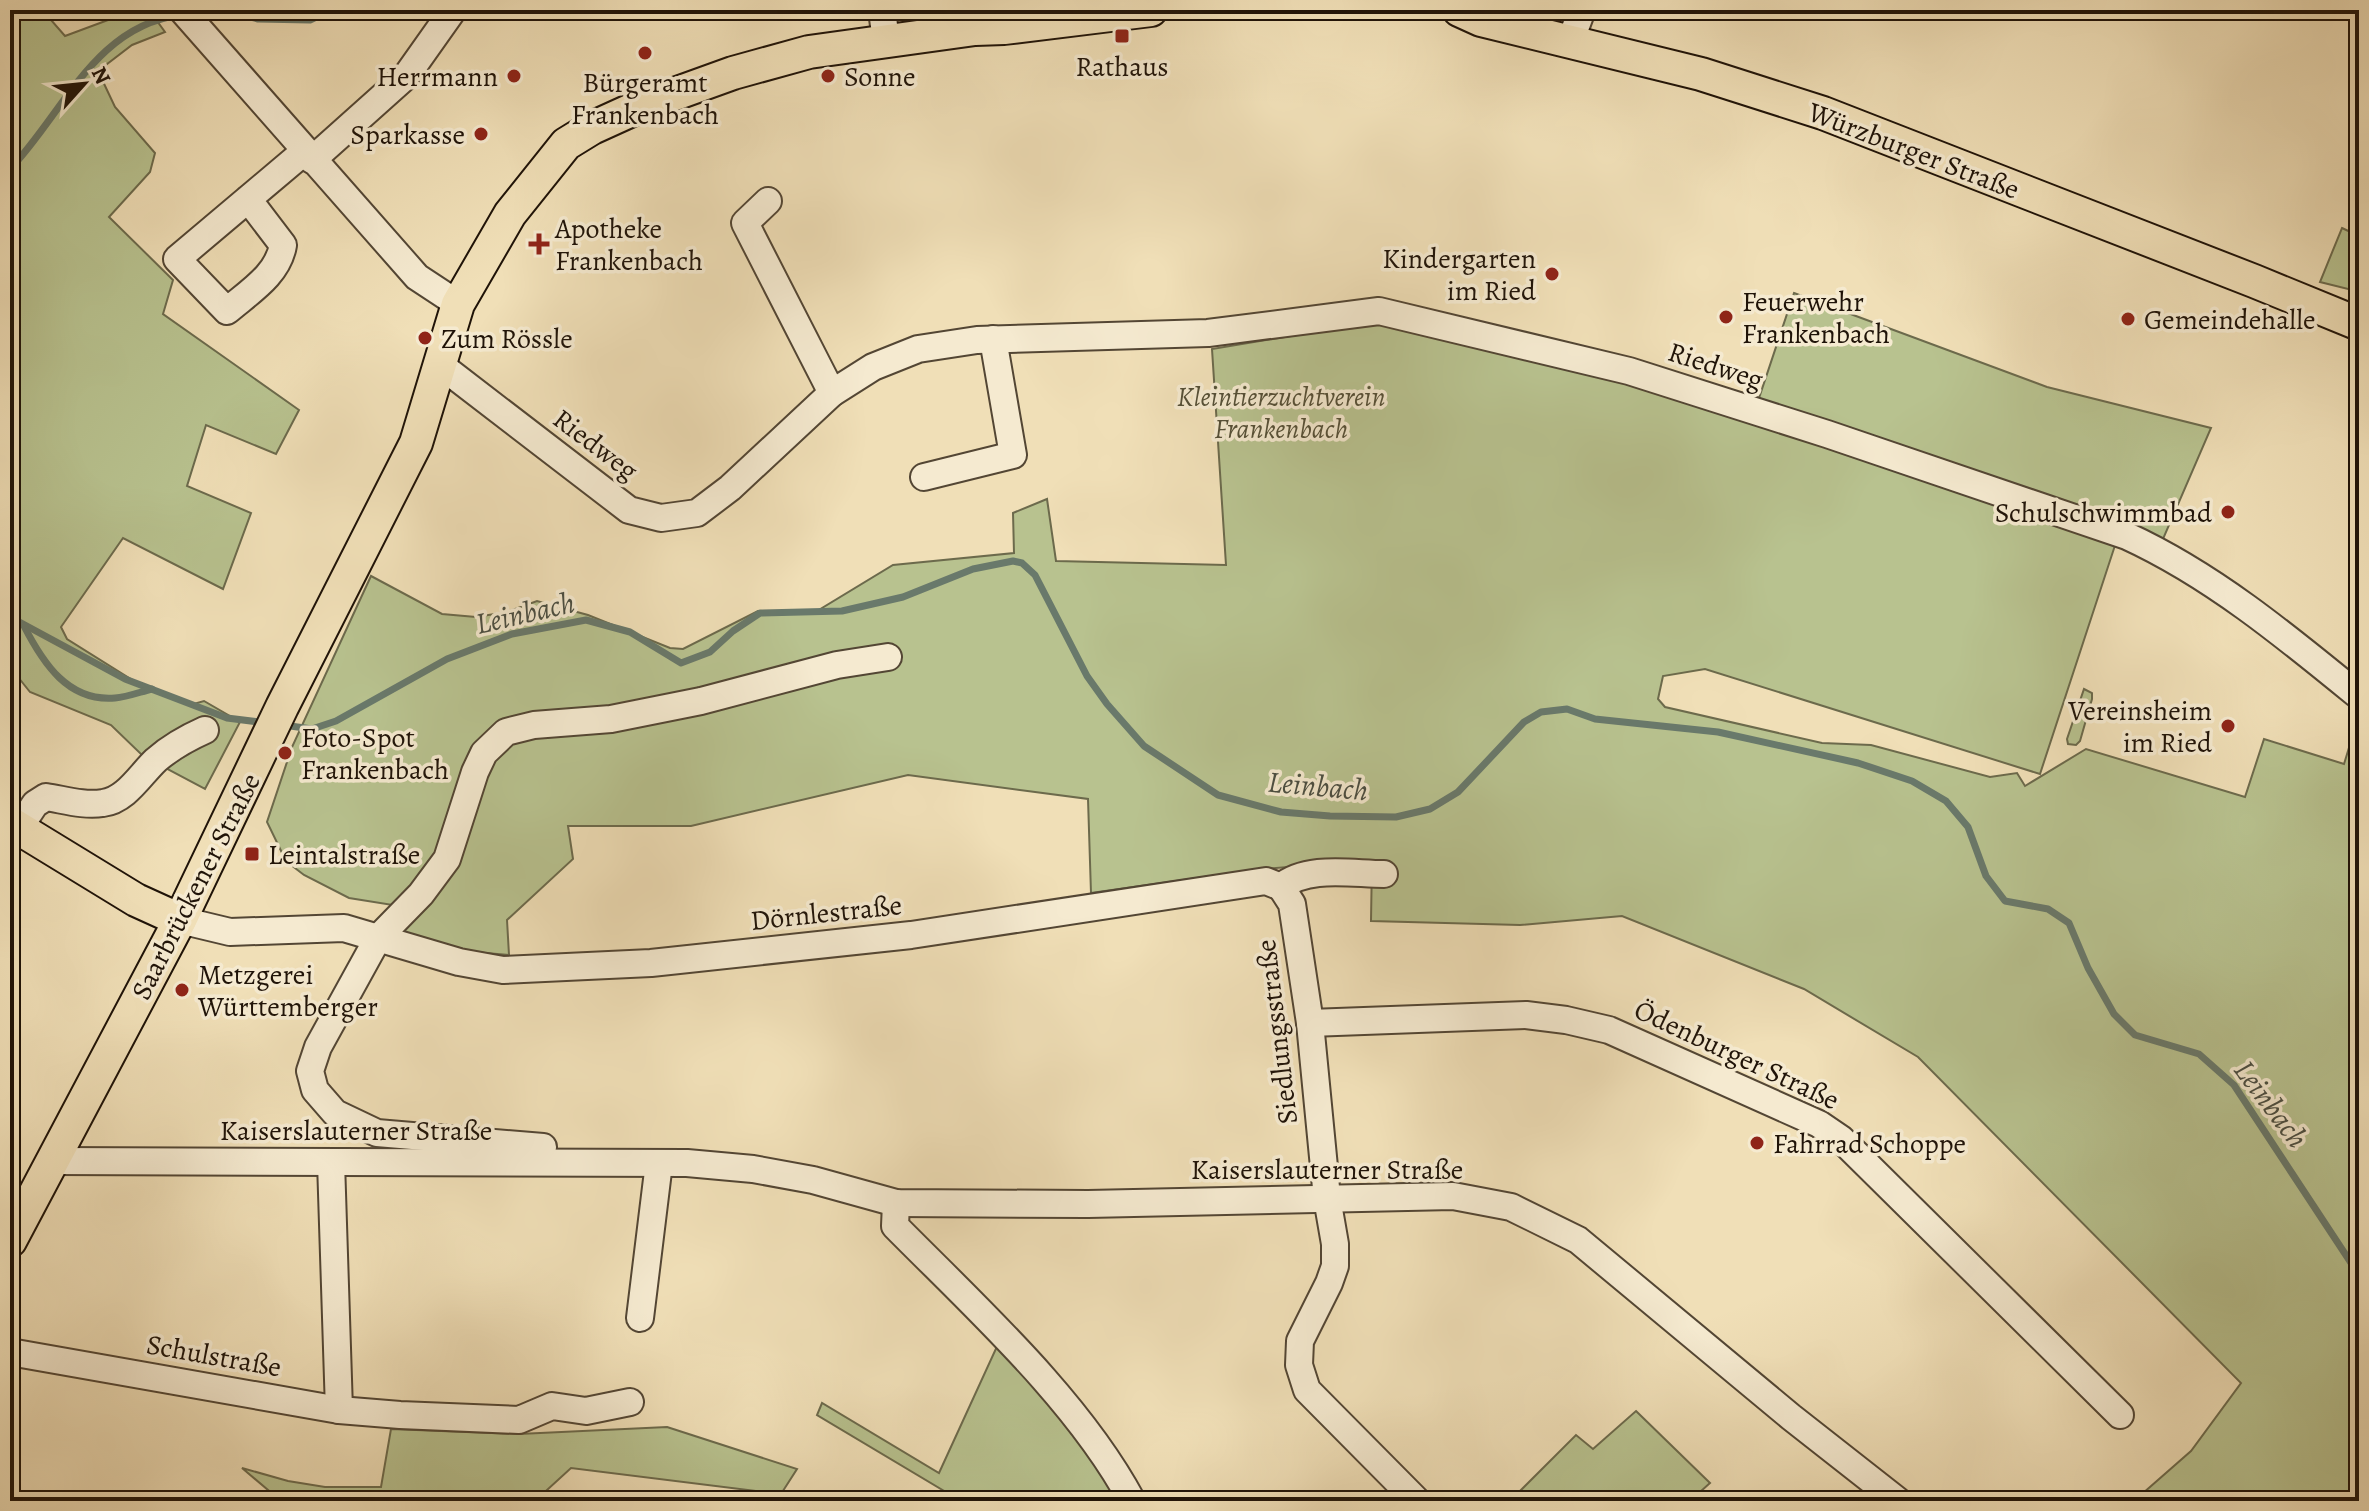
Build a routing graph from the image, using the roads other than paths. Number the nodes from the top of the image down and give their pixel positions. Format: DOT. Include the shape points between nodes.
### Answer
graph roads {
  1 [pos="182,10"];
  2 [pos="453,10"];
  3 [pos="1151,10"];
  4 [pos="1459,10"];
  5 [pos="1582,10"];
  6 [pos="978,20"];
  7 [pos="884,25"];
  8 [pos="1570,42"];
  9 [pos="309,155"];
  10 [pos="248,199"];
  11 [pos="768,201"];
  12 [pos="458,304"];
  13 [pos="2359,324"];
  14 [pos="993,339"];
  15 [pos="439,364"];
  16 [pos="832,393"];
  17 [pos="924,477"];
  18 [pos="888,657"];
  19 [pos="2359,696"];
  20 [pos="205,730"];
  21 [pos="14,826"];
  22 [pos="1384,874"];
  23 [pos="1281,887"];
  24 [pos="180,920"];
  25 [pos="378,938"];
  26 [pos="1310,1023"];
  27 [pos="53,1161"];
  28 [pos="579,1161"];
  29 [pos="331,1162"];
  30 [pos="659,1163"];
  31 [pos="1327,1198"];
  32 [pos="19,1200"];
  33 [pos="896,1203"];
  34 [pos="10,1241"];
  35 [pos="640,1318"];
  36 [pos="10,1352"];
  37 [pos="630,1402"];
  38 [pos="339,1410"];
  39 [pos="2120,1415"];
  40 [pos="1132,1501"];
  41 [pos="1417,1501"];
  42 [pos="1898,1501"];
  1 -- 9 [label="street"];
  2 -- 9 [label="street" via="407,75"];
  3 -- 6 [label="main road, Saarbrückener Straße" via="1004,28"];
  4 -- 8 [label="main road, Würzburger Straße"];
  5 -- 8 [label="street"];
  6 -- 7 [label="main road, Saarbrückener Straße"];
  7 -- 12 [label="main road, Saarbrückener Straße" via="636,108 566,144 510,214"];
  8 -- 13 [label="main road, Würzburger Straße" via="1701,74 1823,113"];
  9 -- 10 [label="street"];
  9 -- 12 [label="street" via="417,277"];
  11 -- 16 [label="street" via="745,223"];
  12 -- 15 [label="main road, Saarbrückener Straße"];
  14 -- 16 [label="street, Riedweg" via="918,349 873,367"];
  14 -- 17 [label="street" via="1013,455"];
  14 -- 19 [label="street, Riedweg" via="1208,333 1379,311 1629,371 2127,536 2273,626"];
  15 -- 16 [label="street, Riedweg" via="629,510 661,518 697,513"];
  15 -- 24 [label="main road, Saarbrückener Straße" via="416,443"];
  18 -- 25 [label="street" via="611,719 506,732 484,753 475,772 447,859"];
  20 -- 21 [label="street" via="157,759 123,795 85,804 46,797"];
  21 -- 24 [label="main road" via="136,900"];
  22 -- 23 [label="street" via="1306,874"];
  23 -- 25 [label="street, Dörnlestraße" via="1266,881 911,935 651,963 503,970"];
  23 -- 26 [label="street, Siedlungsstraße" via="1292,904"];
  24 -- 25 [label="street, Dörnlestraße" via="230,932 344,928"];
  24 -- 27 [label="main road, Saarbrückener Straße"];
  25 -- 28 [label="street" via="310,1071 315,1090 335,1113 377,1133 553,1147"];
  26 -- 31 [label="street, Siedlungsstraße"];
  26 -- 39 [label="street, Ödenburger Straße" via="1526,1015 1566,1020 1609,1030 1819,1124 1841,1139"];
  27 -- 29 [label="street, Kaiserslauterner Straße"];
  27 -- 32 [label="main road, Saarbrückener Straße"];
  28 -- 29 [label="street, Kaiserslauterner Straße"];
  28 -- 30 [label="street, Kaiserslauterner Straße"];
  29 -- 38 [label="street"];
  30 -- 33 [label="street, Kaiserslauterner Straße" via="753,1169"];
  30 -- 35 [label="street"];
  31 -- 33 [label="street, Kaiserslauterner Straße"];
  31 -- 41 [label="street, Siedlungsstraße" via="1335,1266 1300,1341 1299,1365 1307,1390"];
  31 -- 42 [label="street, Kaiserslauterner Straße" via="1453,1196 1511,1207 1578,1240"];
  32 -- 34 [label="main road, Saarbrückener Straße"];
  33 -- 40 [label="street" via="895,1226 1070,1410"];
  36 -- 38 [label="street, Schulstraße"];
  37 -- 38 [label="street, Schulstraße" via="586,1411 552,1406 519,1420"];
}
